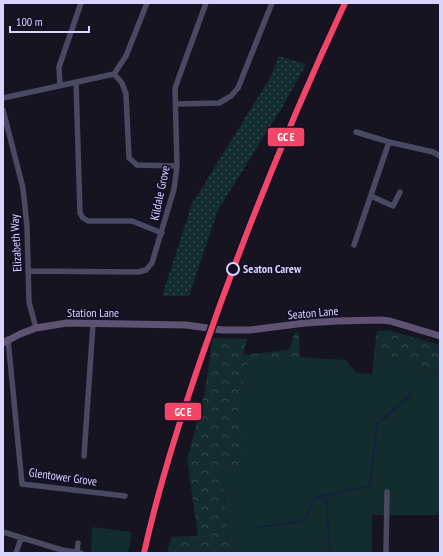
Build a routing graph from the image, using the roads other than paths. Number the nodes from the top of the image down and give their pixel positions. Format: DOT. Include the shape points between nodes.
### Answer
graph roads {
  1 [pos="81,3"];
  2 [pos="147,3"];
  3 [pos="206,3"];
  4 [pos="272,3"];
  5 [pos="114,74"];
  6 [pos="76,82"];
  7 [pos="60,84"];
  8 [pos="3,98"];
  9 [pos="176,104"];
  10 [pos="3,110"];
  11 [pos="356,132"];
  12 [pos="389,142"];
  13 [pos="440,156"];
  14 [pos="177,166"];
  15 [pos="400,192"];
  16 [pos="371,196"];
  17 [pos="162,233"];
  18 [pos="354,245"];
  19 [pos="28,271"];
  20 [pos="93,324"];
  21 [pos="186,325"];
  22 [pos="36,328"];
  23 [pos="440,336"];
  24 [pos="5,341"];
  25 [pos="84,456"];
  26 [pos="386,492"];
  27 [pos="125,496"];
  28 [pos="3,532"];
  29 [pos="21,538"];
  30 [pos="78,544"];
  31 [pos="16,553"];
  32 [pos="79,553"];
  33 [pos="386,553"];
  1 -- 7 [label="street" via="59,66"];
  2 -- 5 [label="street" via="126,56"];
  3 -- 9 [label="street, Kildale Grove" via="175,88"];
  4 -- 9 [label="street" via="238,88 231,96 219,103"];
  5 -- 6 [label="street"];
  5 -- 14 [label="street" via="122,83 126,94 129,158 137,165"];
  6 -- 7 [label="street"];
  6 -- 17 [label="street" via="80,213 88,221 132,221"];
  7 -- 8 [label="street"];
  9 -- 14 [label="street, Kildale Grove"];
  10 -- 19 [label="street, Elizabeth Way" via="23,188"];
  11 -- 12 [label="street"];
  12 -- 13 [label="street" via="433,152"];
  12 -- 16 [label="street"];
  14 -- 17 [label="street, Kildale Grove" via="174,190"];
  15 -- 16 [label="street" via="393,206"];
  16 -- 18 [label="street"];
  17 -- 19 [label="street, Kildale Grove" via="152,263 146,270"];
  19 -- 22 [label="street, Elizabeth Way" via="29,302"];
  20 -- 21 [label="main road, Station Lane"];
  20 -- 22 [label="main road, Station Lane" via="67,323"];
  20 -- 25 [label="street"];
  21 -- 23 [label="main road, Seaton Lane" via="222,330 250,330 305,323 381,320"];
  22 -- 24 [label="main road, Station Lane"];
  24 -- 27 [label="street, Glentower Grove" via="22,484"];
  26 -- 33 [label="street"];
  28 -- 29 [label="street"];
  29 -- 31 [label="street"];
  29 -- 32 [label="street"];
  30 -- 32 [label="street"];
}
